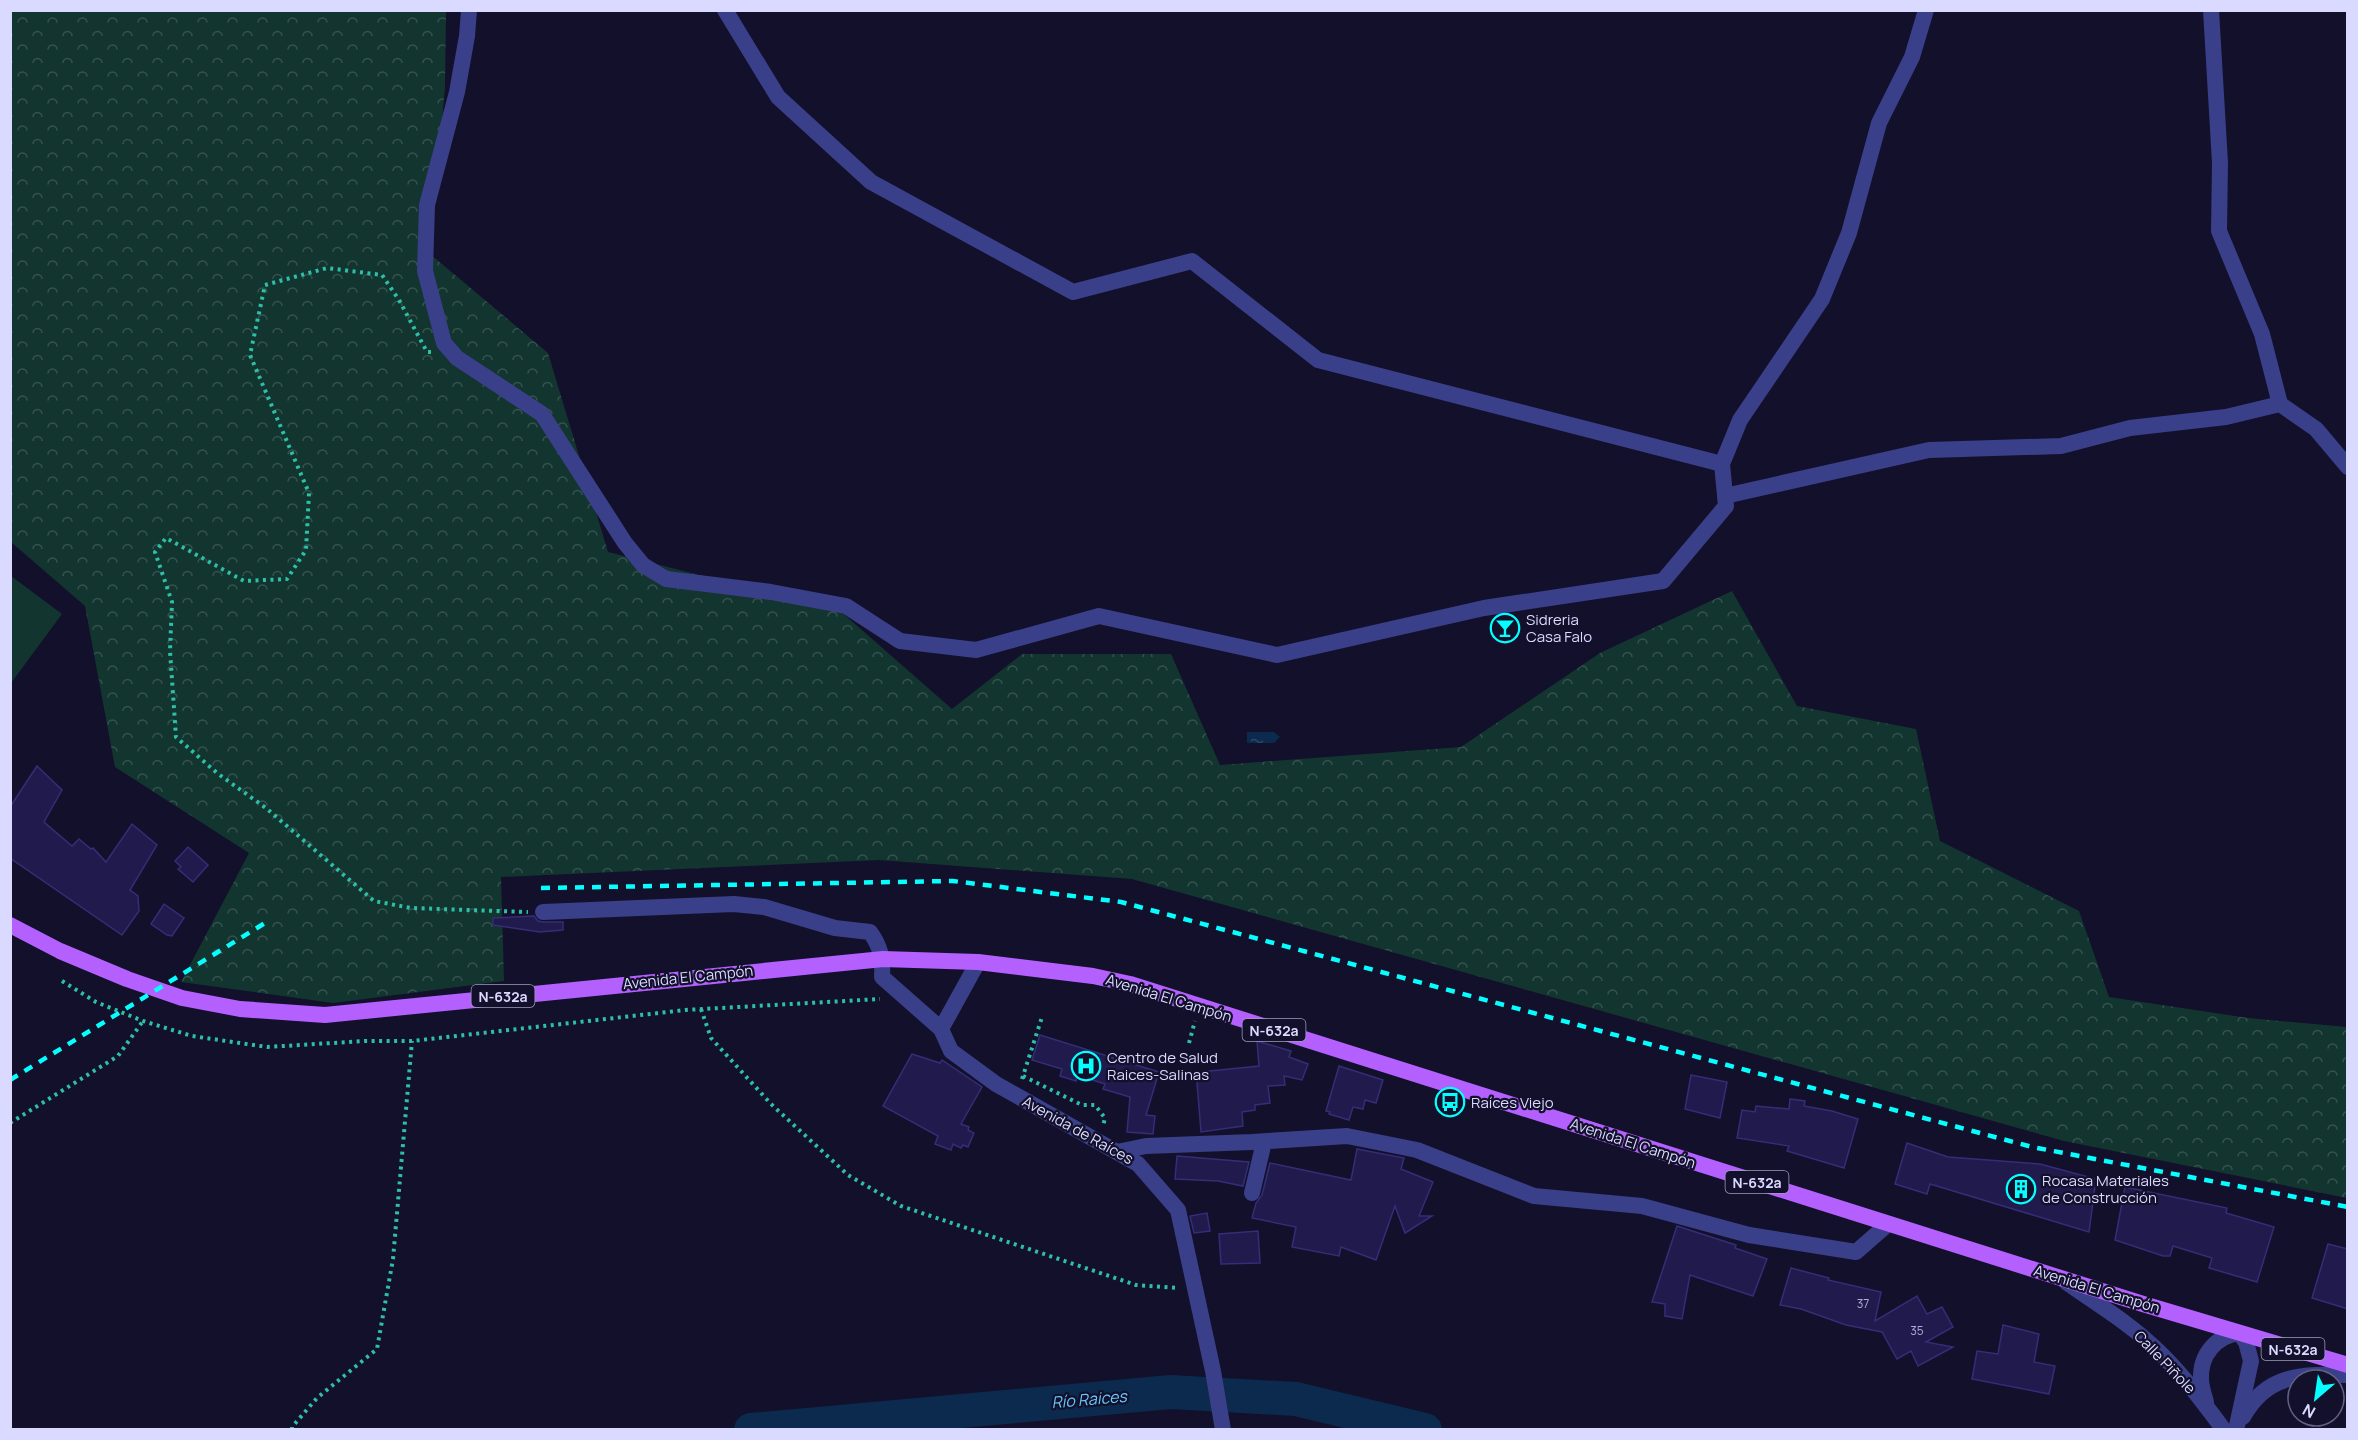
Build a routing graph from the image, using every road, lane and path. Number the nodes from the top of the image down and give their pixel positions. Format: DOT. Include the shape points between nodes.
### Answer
graph roads {
  1 [pos="469,10"];
  2 [pos="725,10"];
  3 [pos="1926,10"];
  4 [pos="2211,10"];
  5 [pos="444,343"];
  6 [pos="2280,404"];
  7 [pos="1722,464"];
  8 [pos="2348,467"];
  9 [pos="1725,496"];
  10 [pos="543,912"];
  11 [pos="10,925"];
  12 [pos="883,959"];
  13 [pos="978,962"];
  14 [pos="62,981"];
  15 [pos="908,999"];
  16 [pos="701,1009"];
  17 [pos="1042,1017"];
  18 [pos="144,1021"];
  19 [pos="941,1029"];
  20 [pos="1192,1031"];
  21 [pos="412,1041"];
  22 [pos="1189,1043"];
  23 [pos="1023,1076"];
  24 [pos="1021,1082"];
  25 [pos="10,1123"];
  26 [pos="1104,1125"];
  27 [pos="1264,1142"];
  28 [pos="1117,1152"];
  29 [pos="1252,1193"];
  30 [pos="1888,1224"];
  31 [pos="2060,1278"];
  32 [pos="1195,1289"];
  33 [pos="2239,1333"];
  34 [pos="2348,1365"];
  35 [pos="2348,1376"];
  36 [pos="2208,1409"];
  37 [pos="1222,1423"];
  38 [pos="292,1430"];
  39 [pos="2224,1430"];
  40 [pos="2238,1430"];
  1 -- 5 [label="street" via="457,92 427,205 425,271"];
  2 -- 7 [label="street" via="778,97 871,182 1073,292 1192,261 1318,360"];
  3 -- 7 [label="street" via="1912,57 1879,123 1849,233 1822,299 1740,420"];
  4 -- 6 [label="street" via="2220,163 2219,231 2262,334"];
  5 -- 9 [label="street" via="457,358 542,414 625,543 643,565 666,579 846,606 900,641 965,649 976,650 1099,616 1276,655 1484,608 1663,580 1726,506"];
  5 -- 10 [label="path" via="440,352 427,352 382,275 327,268 265,285 250,355 309,493 306,550 287,579 244,581 166,538 155,552 172,602 170,651 176,737 374,901 411,908"];
  6 -- 8 [label="street" via="2316,429"];
  6 -- 9 [label="street" via="2226,417 2130,428 2061,446 1929,450"];
  7 -- 9 [label="street"];
  10 -- 12 [label="street" via="734,904 764,907 835,928 870,932"];
  11 -- 12 [label="main road, Avenida El Campón / N-632a" via="60,951 182,998 240,1009 325,1015"];
  12 -- 13 [label="main road, Avenida El Campón / N-632a"];
  12 -- 15 [label="street, Avenida de Raíces" via="882,976"];
  13 -- 19 [label="street"];
  13 -- 30 [label="main road, Avenida El Campón / N-632a" via="1130,984"];
  14 -- 18 [label="path" via="96,1002"];
  15 -- 16 [label="path"];
  15 -- 19 [label="street, Avenida de Raíces"];
  16 -- 21 [label="path"];
  16 -- 32 [label="path" via="711,1038 771,1104 848,1175 901,1206 1136,1285"];
  17 -- 23 [label="path"];
  18 -- 21 [label="path" via="192,1036 267,1047"];
  18 -- 25 [label="path" via="118,1056"];
  19 -- 28 [label="street, Avenida de Raíces" via="951,1051 996,1084"];
  20 -- 22 [label="path"];
  21 -- 38 [label="path" via="393,1259 377,1349 316,1398"];
  23 -- 24 [label="path"];
  23 -- 26 [label="path" via="1083,1105 1095,1105 1105,1118"];
  27 -- 28 [label="street" via="1146,1146"];
  27 -- 29 [label="street"];
  27 -- 30 [label="street" via="1347,1136 1418,1150 1534,1196 1642,1206 1749,1235 1856,1252"];
  28 -- 32 [label="street, Avenida de Raíces" via="1138,1164 1178,1210"];
  30 -- 31 [label="main road, Avenida El Campón / N-632a"];
  31 -- 33 [label="main road, Avenida El Campón / N-632a"];
  31 -- 36 [label="street, Calle Piñole" via="2158,1350"];
  32 -- 37 [label="street, Avenida de Raíces"];
  33 -- 34 [label="main road, Avenida El Campón / N-632a"];
  33 -- 36 [label="street, Calle Piñole" via="2217,1340 2205,1357 2200,1381"];
  33 -- 40 [label="street" via="2251,1361"];
  35 -- 40 [label="street" via="2303,1375 2268,1387 2253,1400"];
  36 -- 39 [label="street, Calle Piñole"];
}
